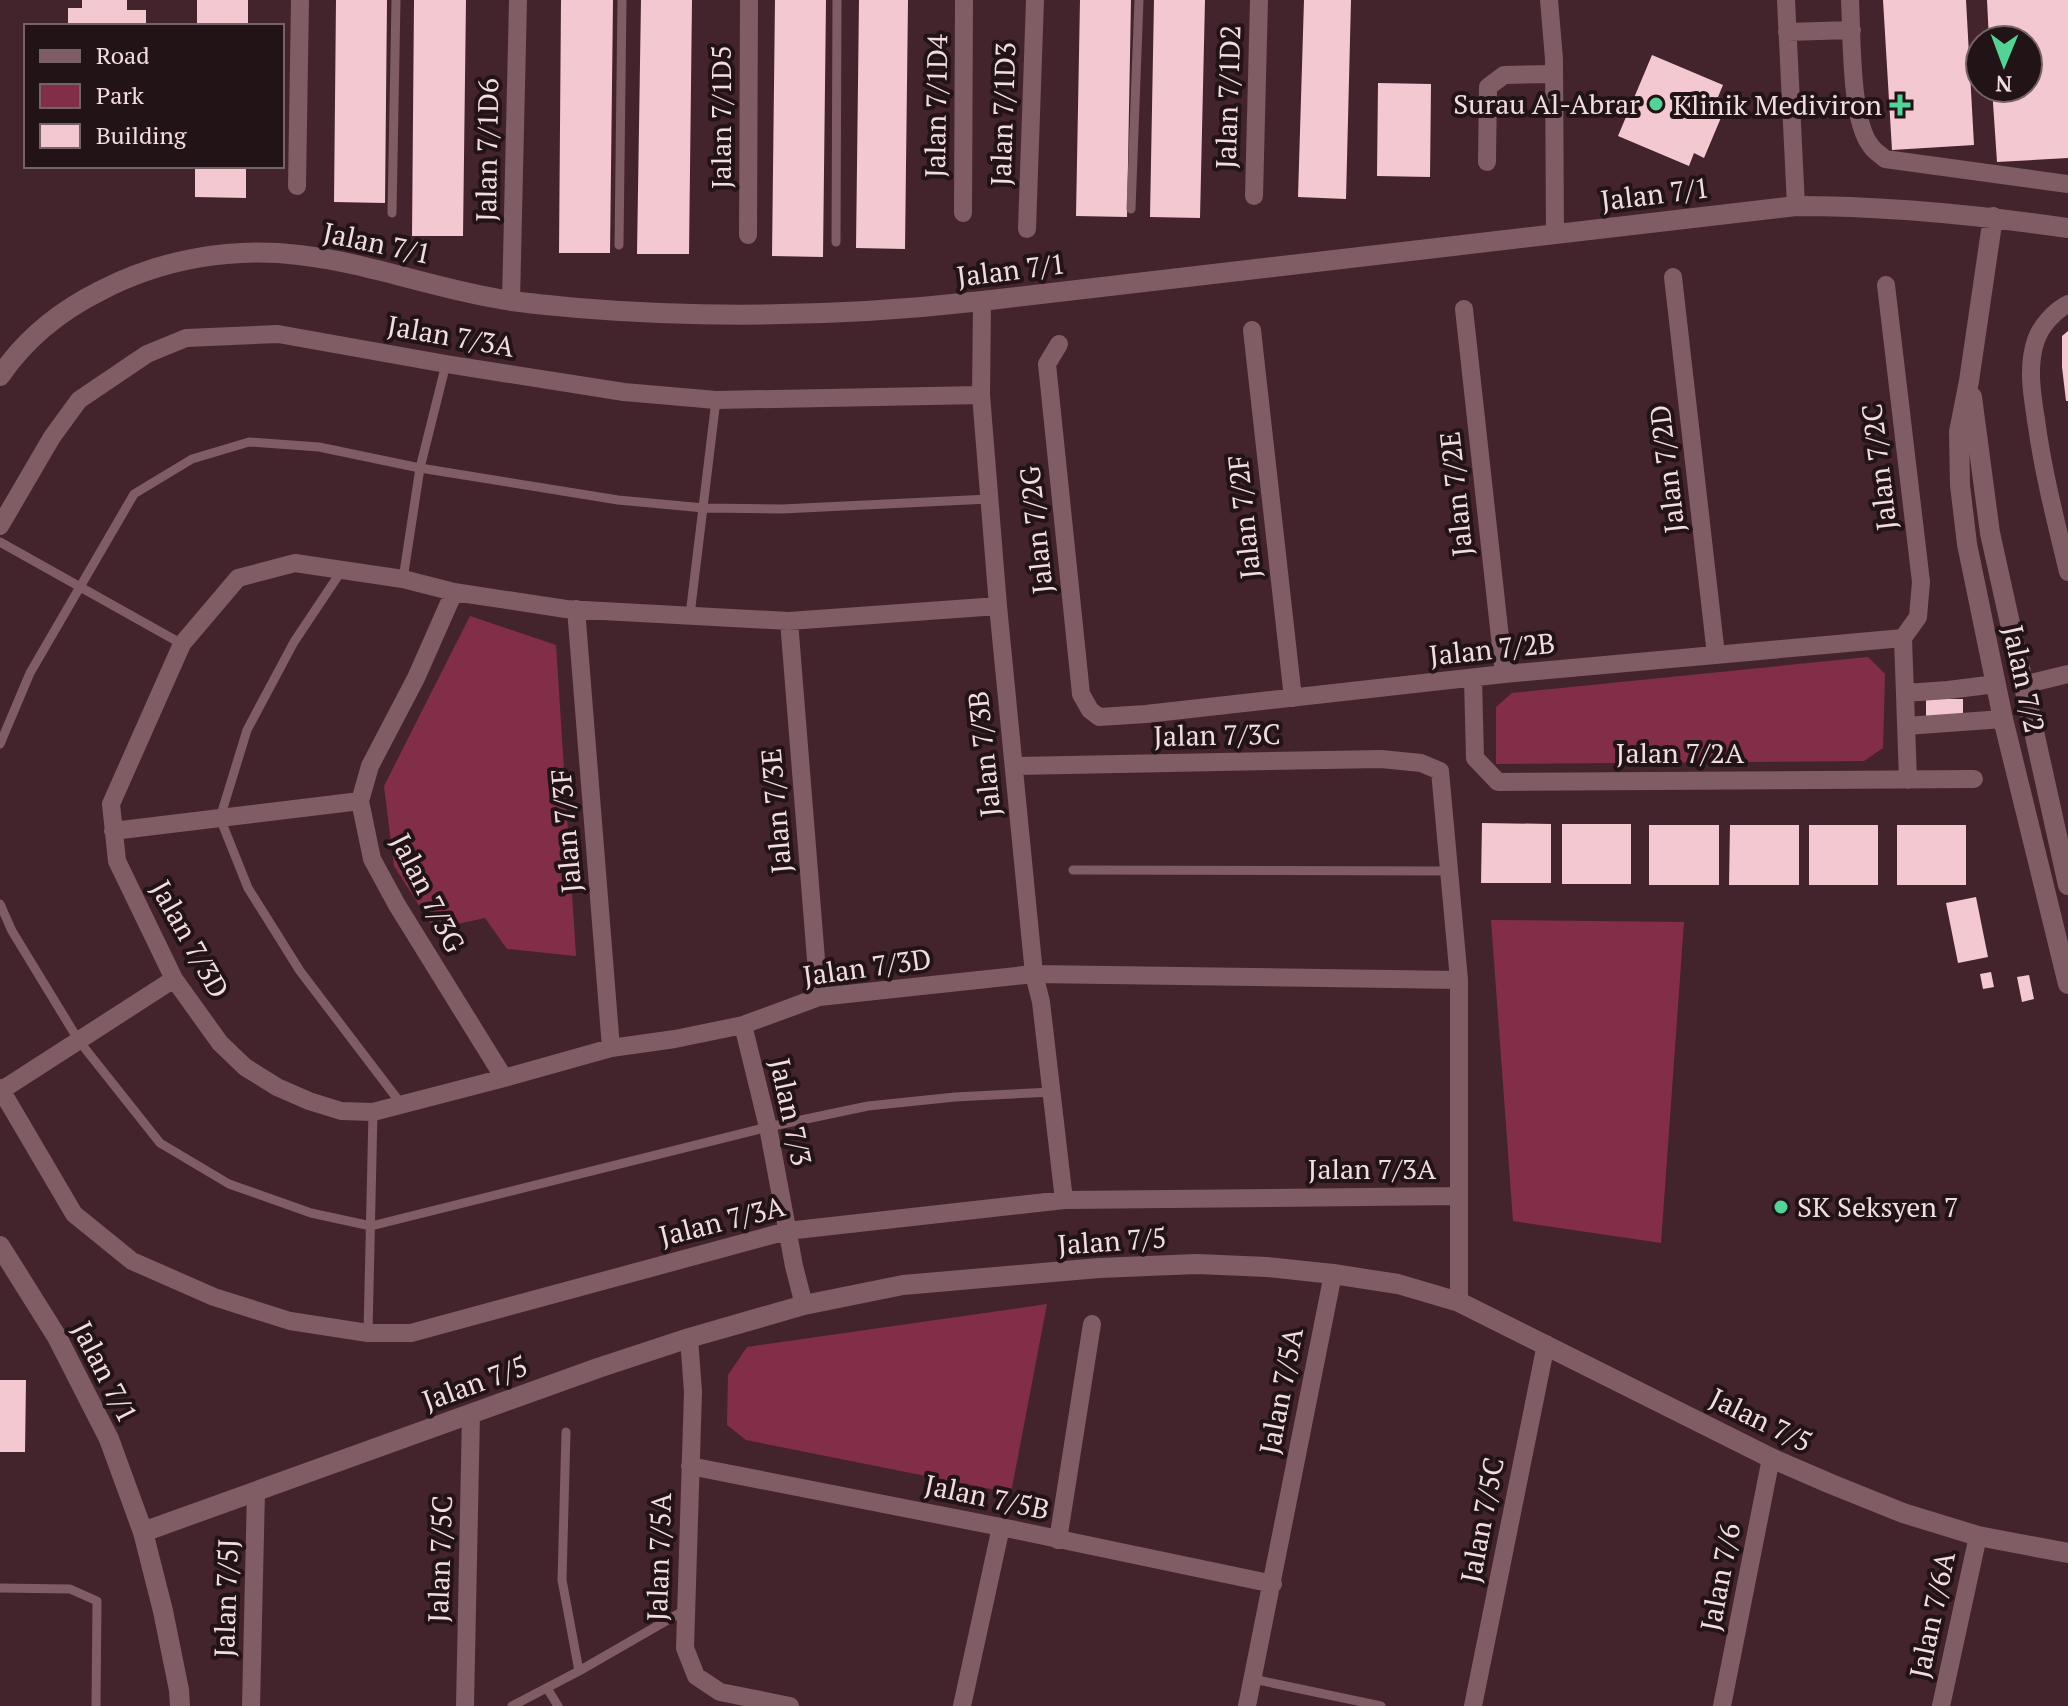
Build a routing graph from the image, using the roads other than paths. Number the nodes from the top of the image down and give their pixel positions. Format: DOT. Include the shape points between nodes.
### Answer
graph roads {
  1 [pos="300,0"];
  2 [pos="396,0"];
  3 [pos="518,0"];
  4 [pos="622,0"];
  5 [pos="749,0"];
  6 [pos="837,0"];
  7 [pos="964,0"];
  8 [pos="1035,0"];
  9 [pos="1139,0"];
  10 [pos="1259,0"];
  11 [pos="1549,0"];
  12 [pos="1786,0"];
  13 [pos="1850,0"];
  14 [pos="1852,30"];
  15 [pos="1787,32"];
  16 [pos="1554,74"];
  17 [pos="1487,162"];
  18 [pos="2068,184"];
  19 [pos="297,186"];
  20 [pos="1254,196"];
  21 [pos="1796,206"];
  22 [pos="1131,209"];
  23 [pos="392,213"];
  24 [pos="963,213"];
  25 [pos="1993,217"];
  26 [pos="2068,228"];
  27 [pos="1027,229"];
  28 [pos="1555,233"];
  29 [pos="748,235"];
  30 [pos="836,242"];
  31 [pos="619,245"];
  32 [pos="1673,277"];
  33 [pos="1886,285"];
  34 [pos="511,301"];
  35 [pos="982,301"];
  36 [pos="2068,304"];
  37 [pos="1464,309"];
  38 [pos="1252,330"];
  39 [pos="1059,344"];
  40 [pos="446,364"];
  41 [pos="0,376"];
  42 [pos="1969,381"];
  43 [pos="981,395"];
  44 [pos="716,400"];
  45 [pos="420,468"];
  46 [pos="989,499"];
  47 [pos="704,508"];
  48 [pos="0,526"];
  49 [pos="0,542"];
  50 [pos="342,570"];
  51 [pos="2068,572"];
  52 [pos="403,579"];
  53 [pos="79,586"];
  54 [pos="454,592"];
  55 [pos="998,606"];
  56 [pos="576,609"];
  57 [pos="690,615"];
  58 [pos="789,621"];
  59 [pos="1903,638"];
  60 [pos="182,644"];
  61 [pos="1716,655"];
  62 [pos="1504,674"];
  63 [pos="2068,674"];
  64 [pos="1473,679"];
  65 [pos="1996,684"];
  66 [pos="2023,685"];
  67 [pos="1905,693"];
  68 [pos="1293,698"];
  69 [pos="1090,710"];
  70 [pos="2003,719"];
  71 [pos="1906,726"];
  72 [pos="0,744"];
  73 [pos="1014,766"];
  74 [pos="1974,779"];
  75 [pos="1908,780"];
  76 [pos="360,801"];
  77 [pos="220,818"];
  78 [pos="113,831"];
  79 [pos="1073,870"];
  80 [pos="1450,871"];
  81 [pos="2068,885"];
  82 [pos="0,904"];
  83 [pos="1034,974"];
  84 [pos="174,979"];
  85 [pos="1459,980"];
  86 [pos="2068,984"];
  87 [pos="819,997"];
  88 [pos="743,1025"];
  89 [pos="79,1041"];
  90 [pos="611,1048"];
  91 [pos="504,1078"];
  92 [pos="1,1089"];
  93 [pos="1052,1092"];
  94 [pos="402,1105"];
  95 [pos="373,1112"];
  96 [pos="768,1127"];
  97 [pos="1459,1196"];
  98 [pos="1064,1200"];
  99 [pos="371,1226"];
  100 [pos="787,1231"];
  101 [pos="0,1246"];
  102 [pos="1333,1274"];
  103 [pos="1459,1302"];
  104 [pos="804,1305"];
  105 [pos="1092,1324"];
  106 [pos="368,1333"];
  107 [pos="689,1338"];
  108 [pos="1546,1344"];
  109 [pos="471,1414"];
  110 [pos="566,1432"];
  111 [pos="1771,1458"];
  112 [pos="690,1466"];
  113 [pos="256,1491"];
  114 [pos="1001,1527"];
  115 [pos="143,1532"];
  116 [pos="1978,1536"];
  117 [pos="1058,1540"];
  118 [pos="2068,1553"];
  119 [pos="1273,1584"];
  120 [pos="0,1588"];
  121 [pos="685,1610"];
  122 [pos="579,1671"];
  123 [pos="1253,1679"];
  124 [pos="547,1688"];
  125 [pos="1359,1704"];
  126 [pos="96,1706"];
  127 [pos="180,1706"];
  128 [pos="251,1706"];
  129 [pos="465,1706"];
  130 [pos="512,1706"];
  131 [pos="558,1706"];
  132 [pos="790,1706"];
  133 [pos="962,1706"];
  134 [pos="1247,1706"];
  135 [pos="1381,1706"];
  136 [pos="1473,1706"];
  137 [pos="1722,1706"];
  138 [pos="1941,1706"];
  1 -- 19 [label="street"];
  2 -- 23 [label="lane"];
  3 -- 34 [label="street, Jalan 7/1D6"];
  4 -- 31 [label="lane"];
  5 -- 29 [label="street, Jalan 7/1D5"];
  6 -- 30 [label="lane"];
  7 -- 24 [label="street, Jalan 7/1D4"];
  8 -- 27 [label="street, Jalan 7/1D3"];
  9 -- 22 [label="lane"];
  10 -- 20 [label="street, Jalan 7/1D2"];
  11 -- 16 [label="street"];
  12 -- 15 [label="street"];
  13 -- 14 [label="street"];
  14 -- 15 [label="street"];
  14 -- 18 [label="street" via="1861,127 1870,146 1885,159"];
  15 -- 21 [label="street"];
  16 -- 17 [label="street" via="1504,75 1488,87"];
  16 -- 28 [label="street"];
  21 -- 25 [label="street, Jalan 7/1"];
  21 -- 28 [label="street, Jalan 7/1"];
  25 -- 26 [label="street, Jalan 7/1"];
  25 -- 42 [label="street, Jalan 7/2"];
  28 -- 35 [label="street, Jalan 7/1"];
  32 -- 61 [label="street, Jalan 7/2D"];
  33 -- 59 [label="street, Jalan 7/2C" via="1921,582 1918,617"];
  34 -- 35 [label="street, Jalan 7/1" via="652,313 770,314"];
  34 -- 41 [label="street, Jalan 7/1" via="299,255 230,253 175,262 76,303 44,327"];
  35 -- 43 [label="street, Jalan 7/3B"];
  36 -- 51 [label="street" via="2047,320 2036,339 2031,390"];
  37 -- 62 [label="street, Jalan 7/2E"];
  38 -- 68 [label="street, Jalan 7/2F"];
  39 -- 69 [label="street, Jalan 7/2G" via="1047,364 1081,694"];
  40 -- 44 [label="street, Jalan 7/3A" via="624,392"];
  40 -- 45 [label="lane"];
  40 -- 48 [label="street, Jalan 7/3A" via="278,334 186,338 147,354 79,400"];
  42 -- 65 [label="street, Jalan 7/2" via="1959,432 1960,485"];
  42 -- 66 [label="street, Jalan 7/2" via="1990,533"];
  43 -- 44 [label="street, Jalan 7/3A"];
  43 -- 46 [label="street, Jalan 7/3B"];
  44 -- 47 [label="lane"];
  45 -- 47 [label="lane" via="618,500"];
  45 -- 52 [label="lane"];
  45 -- 53 [label="lane" via="319,447 249,442 192,459 134,494"];
  46 -- 47 [label="lane"];
  46 -- 55 [label="street, Jalan 7/3B"];
  47 -- 57 [label="lane"];
  49 -- 53 [label="lane"];
  50 -- 52 [label="street, Jalan 7/3D"];
  50 -- 60 [label="street, Jalan 7/3D" via="295,563 238,578"];
  50 -- 77 [label="lane" via="294,642 247,730"];
  52 -- 54 [label="street, Jalan 7/3D"];
  53 -- 60 [label="lane"];
  53 -- 72 [label="lane" via="30,673"];
  54 -- 56 [label="street, Jalan 7/3D"];
  54 -- 76 [label="street, Jalan 7/3G" via="370,766"];
  55 -- 58 [label="street, Jalan 7/3D"];
  55 -- 73 [label="street, Jalan 7/3B"];
  56 -- 57 [label="street, Jalan 7/3D"];
  56 -- 90 [label="street, Jalan 7/3F"];
  57 -- 58 [label="street, Jalan 7/3D"];
  58 -- 87 [label="street, Jalan 7/3E"];
  59 -- 61 [label="street, Jalan 7/2B"];
  59 -- 67 [label="street"];
  60 -- 78 [label="street, Jalan 7/3D" via="111,804"];
  61 -- 62 [label="street, Jalan 7/2B"];
  62 -- 64 [label="street, Jalan 7/2B"];
  63 -- 66 [label="street"];
  64 -- 68 [label="street, Jalan 7/2B"];
  64 -- 75 [label="street, Jalan 7/2A" via="1475,758 1498,782"];
  65 -- 67 [label="street"];
  65 -- 70 [label="street, Jalan 7/2"];
  66 -- 81 [label="street, Jalan 7/2"];
  67 -- 71 [label="street"];
  68 -- 69 [label="street, Jalan 7/2B" via="1112,717"];
  70 -- 71 [label="street"];
  70 -- 86 [label="street, Jalan 7/2"];
  71 -- 75 [label="street"];
  73 -- 80 [label="street, Jalan 7/3C" via="1381,759 1421,763 1440,771"];
  73 -- 83 [label="street, Jalan 7/3B"];
  74 -- 75 [label="street, Jalan 7/2A"];
  76 -- 77 [label="street"];
  76 -- 91 [label="street, Jalan 7/3G" via="372,859 390,894"];
  77 -- 78 [label="street"];
  77 -- 94 [label="lane" via="248,888 300,971"];
  78 -- 84 [label="street, Jalan 7/3D" via="117,861"];
  79 -- 80 [label="lane"];
  80 -- 85 [label="street"];
  82 -- 89 [label="lane"];
  83 -- 85 [label="street, Jalan 7/3D"];
  83 -- 87 [label="street, Jalan 7/3D"];
  83 -- 93 [label="street, Jalan 7/3B"];
  84 -- 89 [label="street"];
  84 -- 95 [label="street, Jalan 7/3D" via="220,1043 245,1067 309,1101 341,1111"];
  85 -- 97 [label="street"];
  87 -- 88 [label="street, Jalan 7/3D"];
  88 -- 90 [label="street, Jalan 7/3D"];
  88 -- 96 [label="street, Jalan 7/3"];
  89 -- 92 [label="street"];
  89 -- 99 [label="lane" via="160,1143 229,1184 311,1213"];
  90 -- 91 [label="street, Jalan 7/3D"];
  91 -- 94 [label="street, Jalan 7/3D"];
  92 -- 106 [label="street, Jalan 7/3A" via="74,1214 132,1261 214,1297 290,1321"];
  93 -- 96 [label="lane" via="868,1106"];
  93 -- 98 [label="street, Jalan 7/3B"];
  94 -- 95 [label="street, Jalan 7/3D"];
  95 -- 99 [label="lane"];
  96 -- 99 [label="lane"];
  96 -- 100 [label="street, Jalan 7/3"];
  97 -- 98 [label="street, Jalan 7/3A"];
  97 -- 103 [label="street, Jalan 7/3A"];
  98 -- 100 [label="street, Jalan 7/3A"];
  99 -- 106 [label="lane"];
  100 -- 104 [label="street, Jalan 7/3"];
  100 -- 106 [label="street, Jalan 7/3A" via="411,1333"];
  101 -- 115 [label="street, Jalan 7/1" via="57,1337 109,1439"];
  102 -- 103 [label="street, Jalan 7/5" via="1398,1284"];
  102 -- 104 [label="street, Jalan 7/5" via="1197,1264 1099,1268 903,1285"];
  102 -- 119 [label="street, Jalan 7/5A"];
  103 -- 108 [label="street, Jalan 7/5"];
  104 -- 107 [label="street, Jalan 7/5"];
  105 -- 117 [label="street"];
  107 -- 109 [label="street, Jalan 7/5"];
  107 -- 112 [label="street, Jalan 7/5A"];
  108 -- 111 [label="street, Jalan 7/5"];
  108 -- 136 [label="street, Jalan 7/5C"];
  109 -- 113 [label="street, Jalan 7/5"];
  109 -- 129 [label="street, Jalan 7/5C"];
  110 -- 122 [label="lane" via="562,1580"];
  111 -- 116 [label="street, Jalan 7/5" via="1903,1513"];
  111 -- 137 [label="street, Jalan 7/6"];
  112 -- 114 [label="street, Jalan 7/5B"];
  112 -- 121 [label="street, Jalan 7/5A"];
  113 -- 115 [label="street, Jalan 7/5"];
  113 -- 128 [label="street, Jalan 7/5J"];
  114 -- 117 [label="street, Jalan 7/5B"];
  114 -- 133 [label="street"];
  115 -- 127 [label="street, Jalan 7/1"];
  116 -- 118 [label="street, Jalan 7/5"];
  116 -- 138 [label="street, Jalan 7/6A"];
  117 -- 119 [label="street, Jalan 7/5B"];
  119 -- 123 [label="street, Jalan 7/5A"];
  120 -- 126 [label="lane" via="70,1589 97,1601"];
  121 -- 122 [label="lane"];
  121 -- 132 [label="street, Jalan 7/5A" via="685,1648 696,1676 720,1692"];
  122 -- 124 [label="lane"];
  123 -- 125 [label="lane"];
  123 -- 134 [label="street, Jalan 7/5A"];
  124 -- 130 [label="lane"];
  124 -- 131 [label="lane"];
  125 -- 135 [label="lane"];
}
